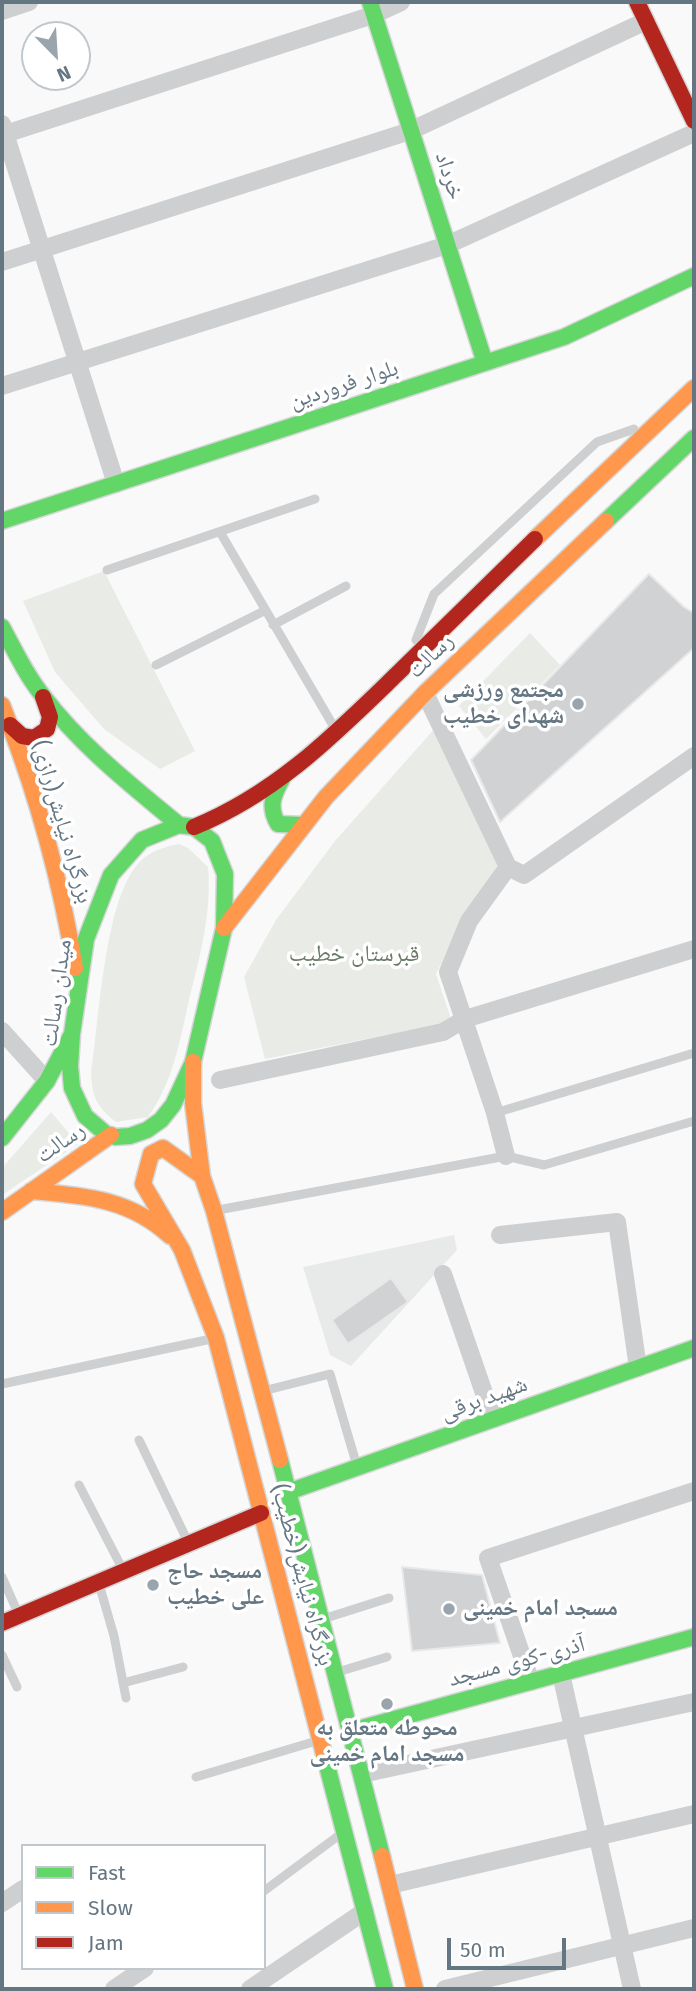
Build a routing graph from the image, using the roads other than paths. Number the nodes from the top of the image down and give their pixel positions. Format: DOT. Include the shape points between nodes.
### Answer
graph roads {
  1 [pos="29,2"];
  2 [pos="401,2"];
  3 [pos="637,2"];
  4 [pos="372,8"];
  5 [pos="2,11"];
  6 [pos="646,21"];
  7 [pos="694,80"];
  8 [pos="680,95"];
  9 [pos="694,121"];
  10 [pos="3,131"];
  11 [pos="410,131"];
  12 [pos="694,134"];
  13 [pos="447,245"];
  14 [pos="42,250"];
  15 [pos="2,262"];
  16 [pos="694,276"];
  17 [pos="77,361"];
  18 [pos="485,363"];
  19 [pos="2,386"];
  20 [pos="694,388"];
  21 [pos="656,422"];
  22 [pos="694,438"];
  23 [pos="116,484"];
  24 [pos="315,499"];
  25 [pos="2,521"];
  26 [pos="220,532"];
  27 [pos="107,570"];
  28 [pos="346,586"];
  29 [pos="264,611"];
  30 [pos="273,625"];
  31 [pos="2,627"];
  32 [pos="156,664"];
  33 [pos="405,667"];
  34 [pos="425,693"];
  35 [pos="43,697"];
  36 [pos="2,705"];
  37 [pos="6,729"];
  38 [pos="337,733"];
  39 [pos="694,757"];
  40 [pos="282,779"];
  41 [pos="304,825"];
  42 [pos="187,826"];
  43 [pos="508,867"];
  44 [pos="224,928"];
  45 [pos="694,949"];
  46 [pos="79,995"];
  47 [pos="466,1019"];
  48 [pos="2,1031"];
  49 [pos="72,1034"];
  50 [pos="694,1053"];
  51 [pos="193,1062"];
  52 [pos="220,1080"];
  53 [pos="47,1081"];
  54 [pos="495,1112"];
  55 [pos="694,1121"];
  56 [pos="2,1138"];
  57 [pos="123,1145"];
  58 [pos="506,1156"];
  59 [pos="202,1175"];
  60 [pos="143,1184"];
  61 [pos="31,1191"];
  62 [pos="214,1211"];
  63 [pos="2,1212"];
  64 [pos="500,1235"];
  65 [pos="182,1250"];
  66 [pos="443,1274"];
  67 [pos="216,1338"];
  68 [pos="694,1348"];
  69 [pos="638,1368"];
  70 [pos="2,1384"];
  71 [pos="262,1391"];
  72 [pos="493,1419"];
  73 [pos="139,1440"];
  74 [pos="357,1468"];
  75 [pos="79,1485"];
  76 [pos="694,1491"];
  77 [pos="288,1492"];
  78 [pos="261,1513"];
  79 [pos="188,1543"];
  80 [pos="124,1571"];
  81 [pos="2,1577"];
  82 [pos="98,1581"];
  83 [pos="389,1598"];
  84 [pos="19,1615"];
  85 [pos="321,1620"];
  86 [pos="2,1623"];
  87 [pos="694,1637"];
  88 [pos="2,1655"];
  89 [pos="387,1657"];
  90 [pos="183,1667"];
  91 [pos="335,1672"];
  92 [pos="561,1674"];
  93 [pos="531,1682"];
  94 [pos="123,1683"];
  95 [pos="17,1687"];
  96 [pos="126,1698"];
  97 [pos="694,1702"];
  98 [pos="573,1728"];
  99 [pos="351,1731"];
  100 [pos="321,1739"];
  101 [pos="362,1774"];
  102 [pos="196,1777"];
  103 [pos="694,1814"];
  104 [pos="345,1831"];
  105 [pos="597,1837"];
  106 [pos="390,1885"];
  107 [pos="21,1890"];
  108 [pos="266,1890"];
  109 [pos="2,1903"];
  110 [pos="365,1912"];
  111 [pos="694,1928"];
  112 [pos="622,1946"];
  113 [pos="142,1970"];
  114 [pos="380,1984"];
  115 [pos="114,1989"];
  116 [pos="250,1989"];
  117 [pos="415,1989"];
  118 [pos="445,1989"];
  119 [pos="632,1989"];
  1 -- 5 [label="street"];
  2 -- 4 [label="street"];
  3 -- 6 [label="main road"];
  4 -- 10 [label="street"];
  4 -- 11 [label="main road, خرداد"];
  6 -- 8 [label="main road"];
  6 -- 11 [label="street"];
  7 -- 8 [label="street"];
  8 -- 9 [label="main road"];
  10 -- 14 [label="street"];
  11 -- 13 [label="main road, خرداد"];
  11 -- 14 [label="street"];
  12 -- 13 [label="street"];
  13 -- 17 [label="street"];
  13 -- 18 [label="main road, خرداد"];
  14 -- 15 [label="street"];
  14 -- 17 [label="street"];
  16 -- 18 [label="main road, بلوار فروردین" via="564,337"];
  17 -- 19 [label="street"];
  17 -- 23 [label="street"];
  18 -- 23 [label="main road, بلوار فروردین"];
  20 -- 21 [label="main road, رسالت"];
  21 -- 33 [label="main road, رسالت"];
  21 -- 33 [label="lane" via="597,442 434,594"];
  22 -- 34 [label="main road, رسالت"];
  23 -- 25 [label="main road, بلوار فروردین"];
  24 -- 26 [label="lane"];
  26 -- 27 [label="lane"];
  26 -- 29 [label="lane"];
  28 -- 30 [label="lane"];
  29 -- 30 [label="lane"];
  29 -- 32 [label="lane"];
  30 -- 38 [label="lane"];
  31 -- 35 [label="main road, بزرگراه نیایش(رازی)"];
  33 -- 38 [label="main road, رسالت"];
  34 -- 41 [label="main road, رسالت"];
  34 -- 43 [label="street"];
  35 -- 37 [label="main road" via="50,717 47,730 34,738"];
  35 -- 42 [label="main road, بزرگراه نیایش(رازی)" via="82,742"];
  36 -- 37 [label="main road, بزرگراه نیایش(رازی)"];
  37 -- 46 [label="main road, بزرگراه نیایش(رازی)" via="58,879"];
  38 -- 40 [label="main road, رسالت"];
  39 -- 43 [label="street" via="524,875"];
  40 -- 41 [label="main road" via="271,799 271,815 278,824"];
  40 -- 42 [label="main road, رسالت" via="216,818"];
  41 -- 44 [label="main road, رسالت"];
  42 -- 44 [label="main road" via="212,841 225,874"];
  42 -- 46 [label="main road, میدان رسالت" via="142,840 111,875 86,939"];
  43 -- 47 [label="street" via="469,921 448,972"];
  44 -- 51 [label="main road"];
  45 -- 47 [label="street"];
  46 -- 49 [label="main road, میدان رسالت"];
  47 -- 52 [label="street" via="443,1032"];
  47 -- 54 [label="street"];
  48 -- 53 [label="street"];
  49 -- 53 [label="main road, رسالت"];
  49 -- 57 [label="main road, میدان رسالت" via="70,1066 75,1096 85,1116"];
  50 -- 54 [label="lane"];
  51 -- 57 [label="main road" via="161,1120"];
  51 -- 59 [label="main road, بزرگراه نیایش(خطیب)"];
  53 -- 56 [label="main road, رسالت"];
  54 -- 58 [label="street"];
  55 -- 58 [label="lane" via="544,1165"];
  57 -- 60 [label="main road, بزرگراه نیایش(خطیب)"];
  57 -- 61 [label="main road, رسالت"];
  58 -- 62 [label="lane"];
  59 -- 60 [label="main road" via="163,1148 151,1154"];
  59 -- 62 [label="main road, بزرگراه نیایش(خطیب)"];
  60 -- 65 [label="main road, بزرگراه نیایش(خطیب)"];
  61 -- 63 [label="main road, رسالت"];
  61 -- 65 [label="main road" via="104,1199 137,1210 163,1228"];
  62 -- 71 [label="main road, بزرگراه نیایش(خطیب)"];
  64 -- 69 [label="street" via="617,1222"];
  65 -- 67 [label="main road, بزرگراه نیایش(خطیب)"];
  66 -- 72 [label="street"];
  67 -- 70 [label="lane"];
  67 -- 78 [label="main road, بزرگراه نیایش(خطیب)"];
  68 -- 69 [label="main road, شهید برقی"];
  69 -- 72 [label="main road, شهید برقی"];
  71 -- 74 [label="lane" via="330,1374"];
  71 -- 77 [label="main road, بزرگراه نیایش(خطیب)"];
  72 -- 74 [label="main road, شهید برقی"];
  73 -- 79 [label="lane"];
  74 -- 77 [label="main road, شهید برقی"];
  75 -- 80 [label="lane"];
  76 -- 93 [label="street" via="488,1558"];
  77 -- 85 [label="main road, بزرگراه نیایش(خطیب)"];
  78 -- 79 [label="main road"];
  78 -- 100 [label="main road, بزرگراه نیایش(خطیب)"];
  79 -- 80 [label="main road"];
  80 -- 82 [label="main road"];
  81 -- 84 [label="lane"];
  82 -- 84 [label="main road"];
  82 -- 94 [label="lane"];
  83 -- 85 [label="lane"];
  84 -- 86 [label="main road"];
  85 -- 91 [label="main road, بزرگراه نیایش(خطیب)"];
  87 -- 92 [label="main road, آذری-کوی مسجد"];
  88 -- 95 [label="lane"];
  89 -- 91 [label="lane"];
  90 -- 94 [label="lane"];
  91 -- 99 [label="main road, بزرگراه نیایش(خطیب)"];
  92 -- 93 [label="main road, آذری-کوی مسجد"];
  92 -- 98 [label="street"];
  93 -- 99 [label="main road, آذری-کوی مسجد"];
  94 -- 96 [label="lane"];
  97 -- 98 [label="street"];
  98 -- 101 [label="street"];
  98 -- 105 [label="street"];
  99 -- 101 [label="main road, بزرگراه نیایش(خطیب)"];
  100 -- 102 [label="lane"];
  100 -- 104 [label="main road, بزرگراه نیایش(خطیب)"];
  101 -- 106 [label="main road, بزرگراه نیایش(خطیب)"];
  103 -- 105 [label="street"];
  104 -- 108 [label="lane"];
  104 -- 110 [label="main road, بزرگراه نیایش(خطیب)"];
  105 -- 106 [label="street"];
  105 -- 112 [label="street"];
  106 -- 117 [label="main road, بزرگراه نیایش(خطیب)"];
  107 -- 109 [label="street"];
  110 -- 114 [label="main road, بزرگراه نیایش(خطیب)"];
  110 -- 116 [label="street"];
  111 -- 112 [label="street"];
  112 -- 118 [label="street"];
  112 -- 119 [label="street"];
  113 -- 115 [label="street"];
}
